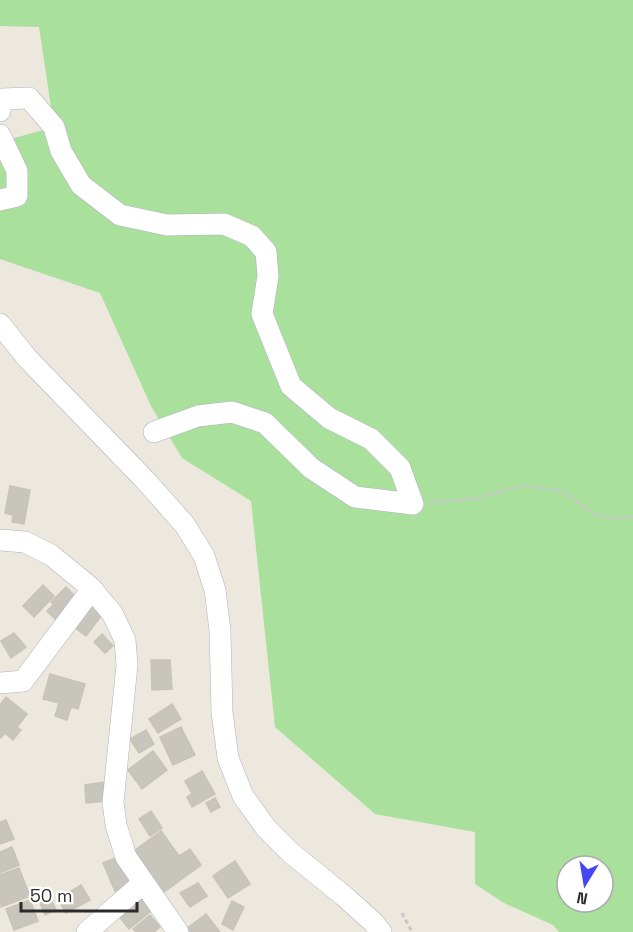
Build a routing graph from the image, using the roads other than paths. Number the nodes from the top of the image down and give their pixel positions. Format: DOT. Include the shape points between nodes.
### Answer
graph roads {
  1 [pos="0,111"];
  2 [pos="0,135"];
  3 [pos="0,200"];
  4 [pos="0,324"];
  5 [pos="154,432"];
  6 [pos="0,540"];
  7 [pos="92,590"];
  8 [pos="0,683"];
  9 [pos="143,883"];
  10 [pos="87,932"];
  11 [pos="178,932"];
  12 [pos="381,932"];
  1 -- 5 [label="street" via="2,99 29,98 54,127 61,151 81,185 120,215 167,225 224,224 252,236 266,252 268,276 262,314 291,386 329,418 371,439 400,468 413,504 355,497 310,468 265,423 232,412 198,416"];
  2 -- 3 [label="street" via="17,171 17,196"];
  4 -- 12 [label="street" via="27,358 185,525 204,556 215,590 228,758 243,796 274,837"];
  6 -- 7 [label="street" via="25,542 51,555"];
  7 -- 8 [label="street" via="23,681"];
  7 -- 9 [label="street" via="112,613 125,640 127,665 113,802 126,856"];
  9 -- 10 [label="street"];
  9 -- 11 [label="street"];
}
